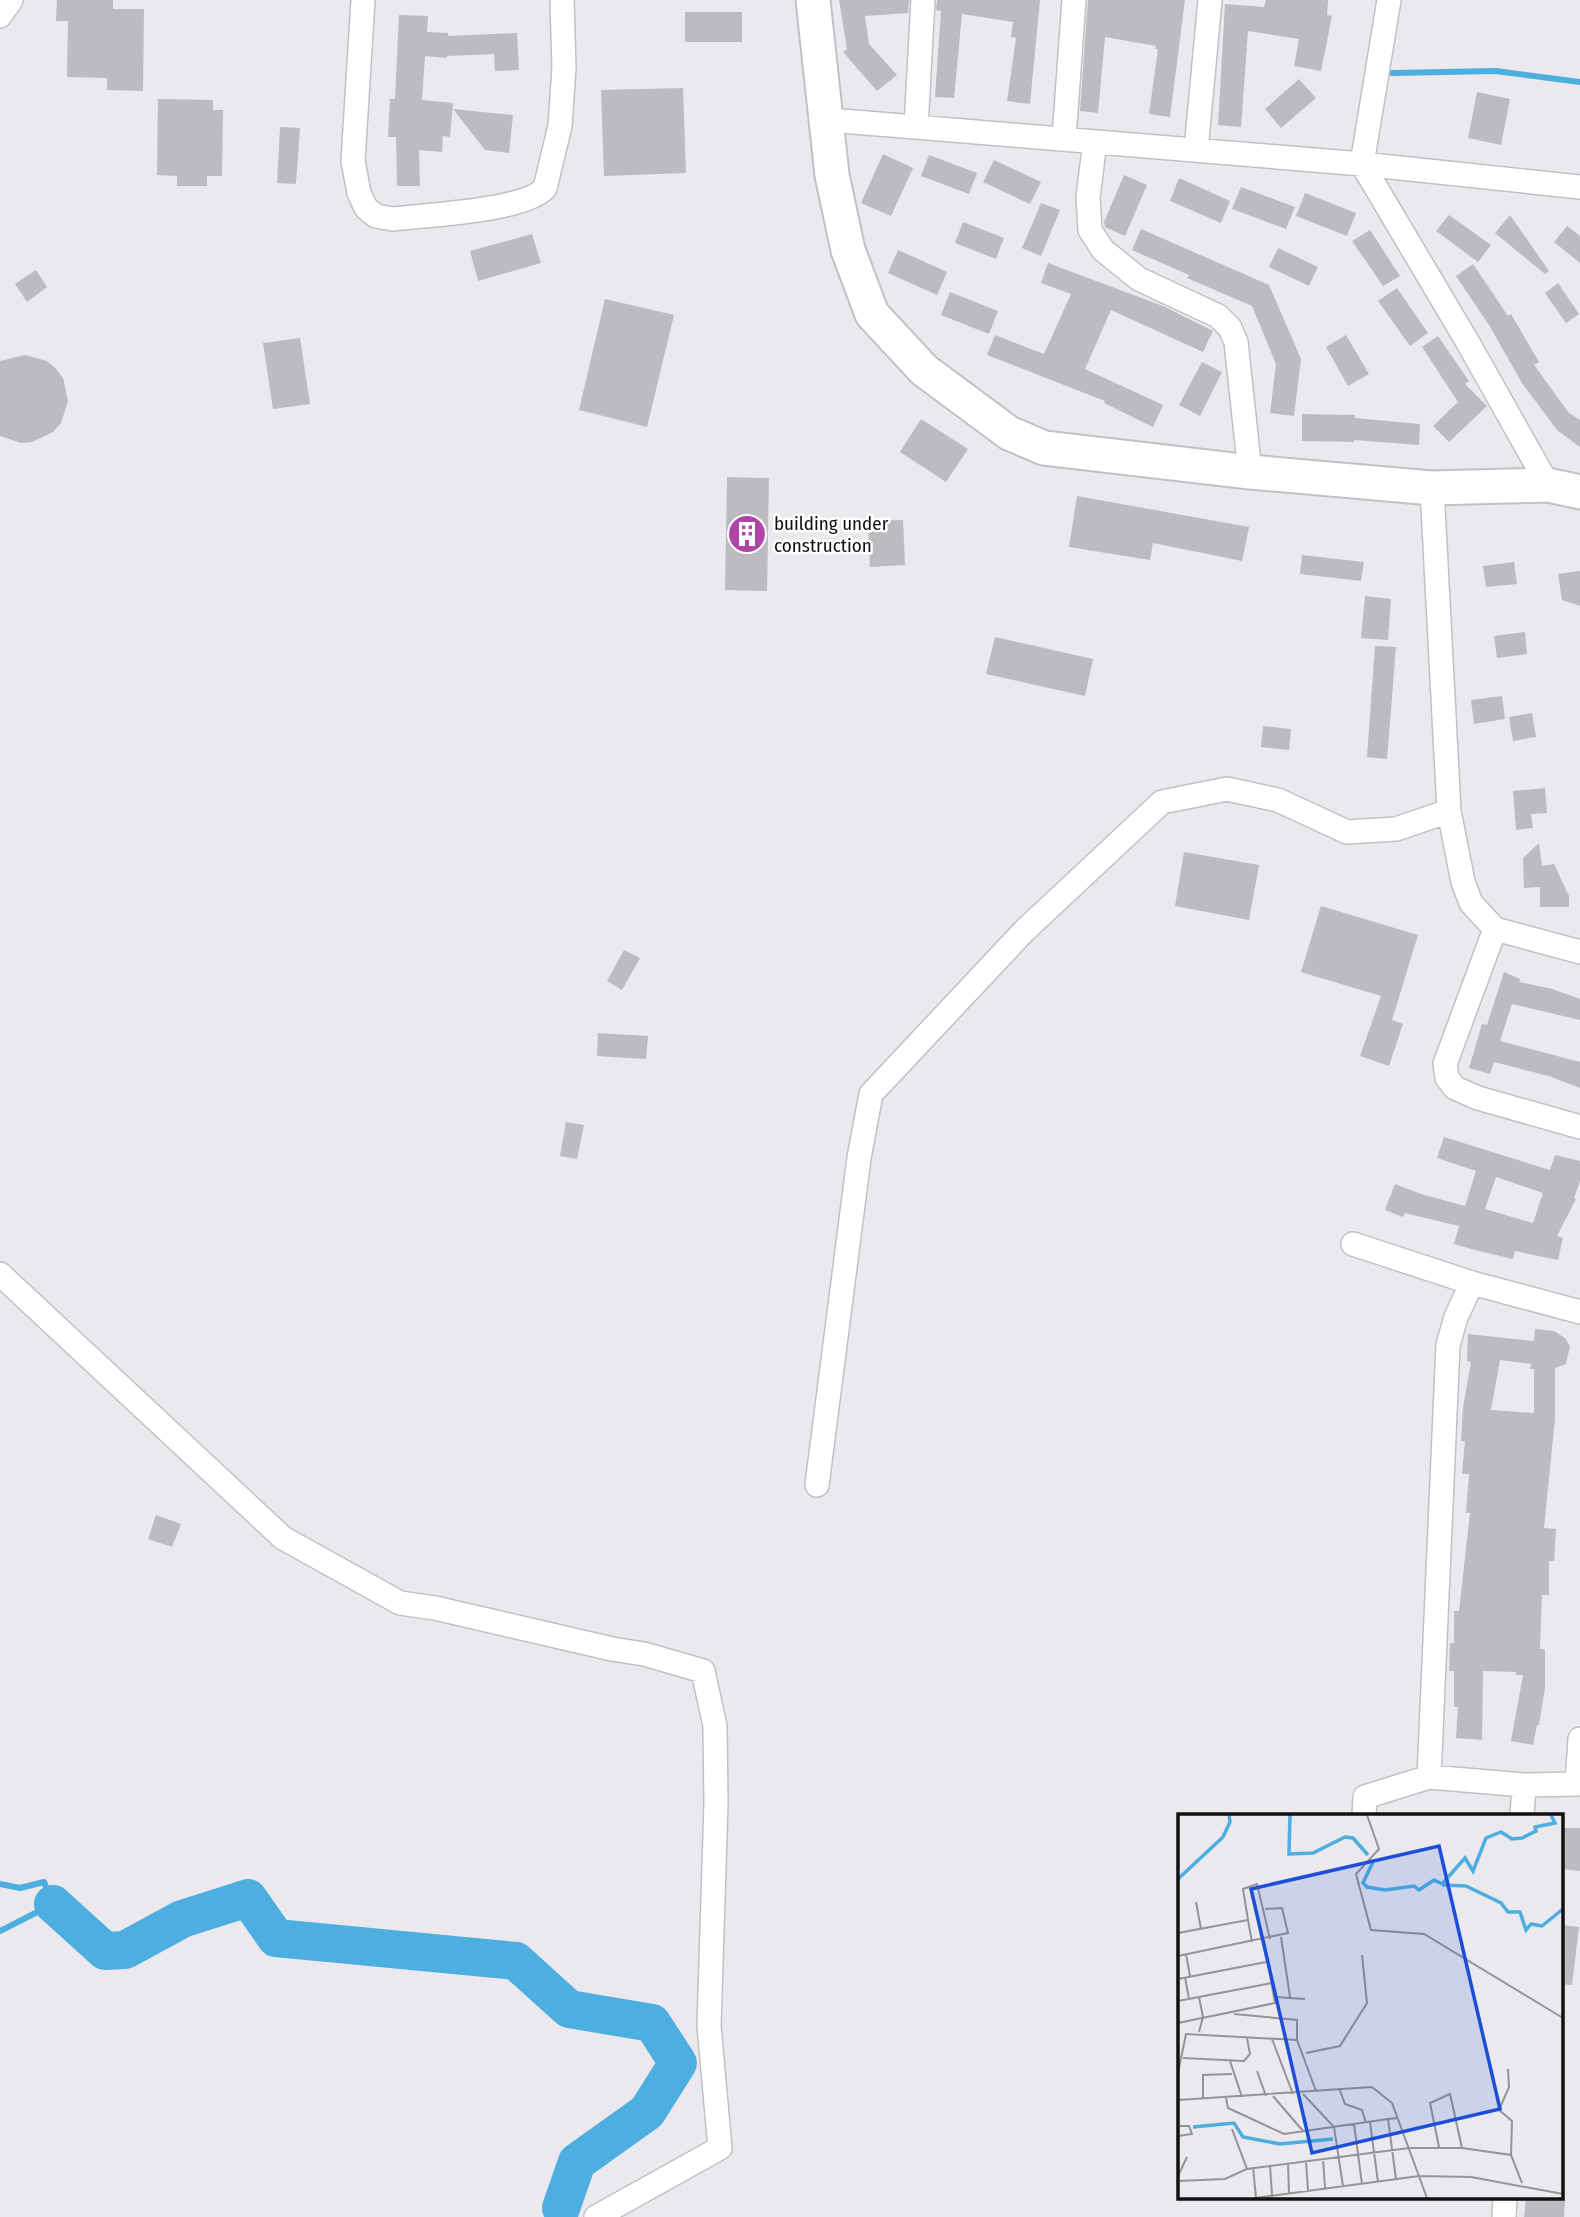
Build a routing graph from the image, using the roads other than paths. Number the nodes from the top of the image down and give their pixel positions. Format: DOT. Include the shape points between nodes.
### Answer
graph roads {
  1 [pos="11,0"];
  2 [pos="363,0"];
  3 [pos="562,0"];
  4 [pos="813,0"];
  5 [pos="923,0"];
  6 [pos="1074,0"];
  7 [pos="1210,0"];
  8 [pos="1389,0"];
  9 [pos="0,16"];
  10 [pos="828,120"];
  11 [pos="916,127"];
  12 [pos="1064,138"];
  13 [pos="1095,142"];
  14 [pos="1196,150"];
  15 [pos="1362,164"];
  16 [pos="1580,187"];
  17 [pos="1250,471"];
  18 [pos="1548,485"];
  19 [pos="1432,488"];
  20 [pos="1580,492"];
  21 [pos="1450,811"];
  22 [pos="1495,929"];
  23 [pos="1580,952"];
  24 [pos="1580,1127"];
  25 [pos="1353,1244"];
  26 [pos="0,1274"];
  27 [pos="1472,1283"];
  28 [pos="1580,1312"];
  29 [pos="817,1485"];
  30 [pos="1580,1739"];
  31 [pos="1429,1777"];
  32 [pos="1524,1784"];
  33 [pos="1578,1784"];
  34 [pos="1364,1814"];
  35 [pos="1522,1814"];
  36 [pos="596,2217"];
  1 -- 9 [label="street"];
  2 -- 3 [label="street" via="353,161 366,208 376,216 393,219 502,206 531,198 545,188 560,126"];
  4 -- 10 [label="street"];
  5 -- 11 [label="street"];
  6 -- 12 [label="street"];
  7 -- 14 [label="street"];
  8 -- 15 [label="street"];
  10 -- 11 [label="street"];
  10 -- 17 [label="street" via="832,174 848,250 872,314 924,370 1009,433 1044,448"];
  11 -- 12 [label="street"];
  12 -- 13 [label="street"];
  13 -- 14 [label="street"];
  13 -- 17 [label="street" via="1088,197 1090,230 1103,250 1139,279 1218,316 1230,328 1236,342"];
  14 -- 15 [label="street"];
  15 -- 16 [label="street"];
  15 -- 18 [label="street"];
  17 -- 19 [label="street"];
  18 -- 19 [label="street"];
  18 -- 20 [label="street"];
  19 -- 21 [label="street"];
  21 -- 22 [label="street" via="1463,882 1471,902"];
  21 -- 29 [label="street" via="1396,829 1347,832 1278,800 1227,789 1162,802 1024,931 880,1084 871,1094 859,1158"];
  22 -- 23 [label="street"];
  22 -- 24 [label="street" via="1445,1065 1447,1078 1455,1088 1478,1098"];
  25 -- 27 [label="street"];
  26 -- 36 [label="street" via="283,1538 400,1603 644,1654 703,1671 715,1726 709,2026 720,2148"];
  27 -- 28 [label="street"];
  27 -- 31 [label="street" via="1448,1345"];
  30 -- 33 [label="street"];
  31 -- 32 [label="street"];
  31 -- 34 [label="street" via="1365,1797"];
  32 -- 33 [label="street"];
  32 -- 35 [label="street"];
}
